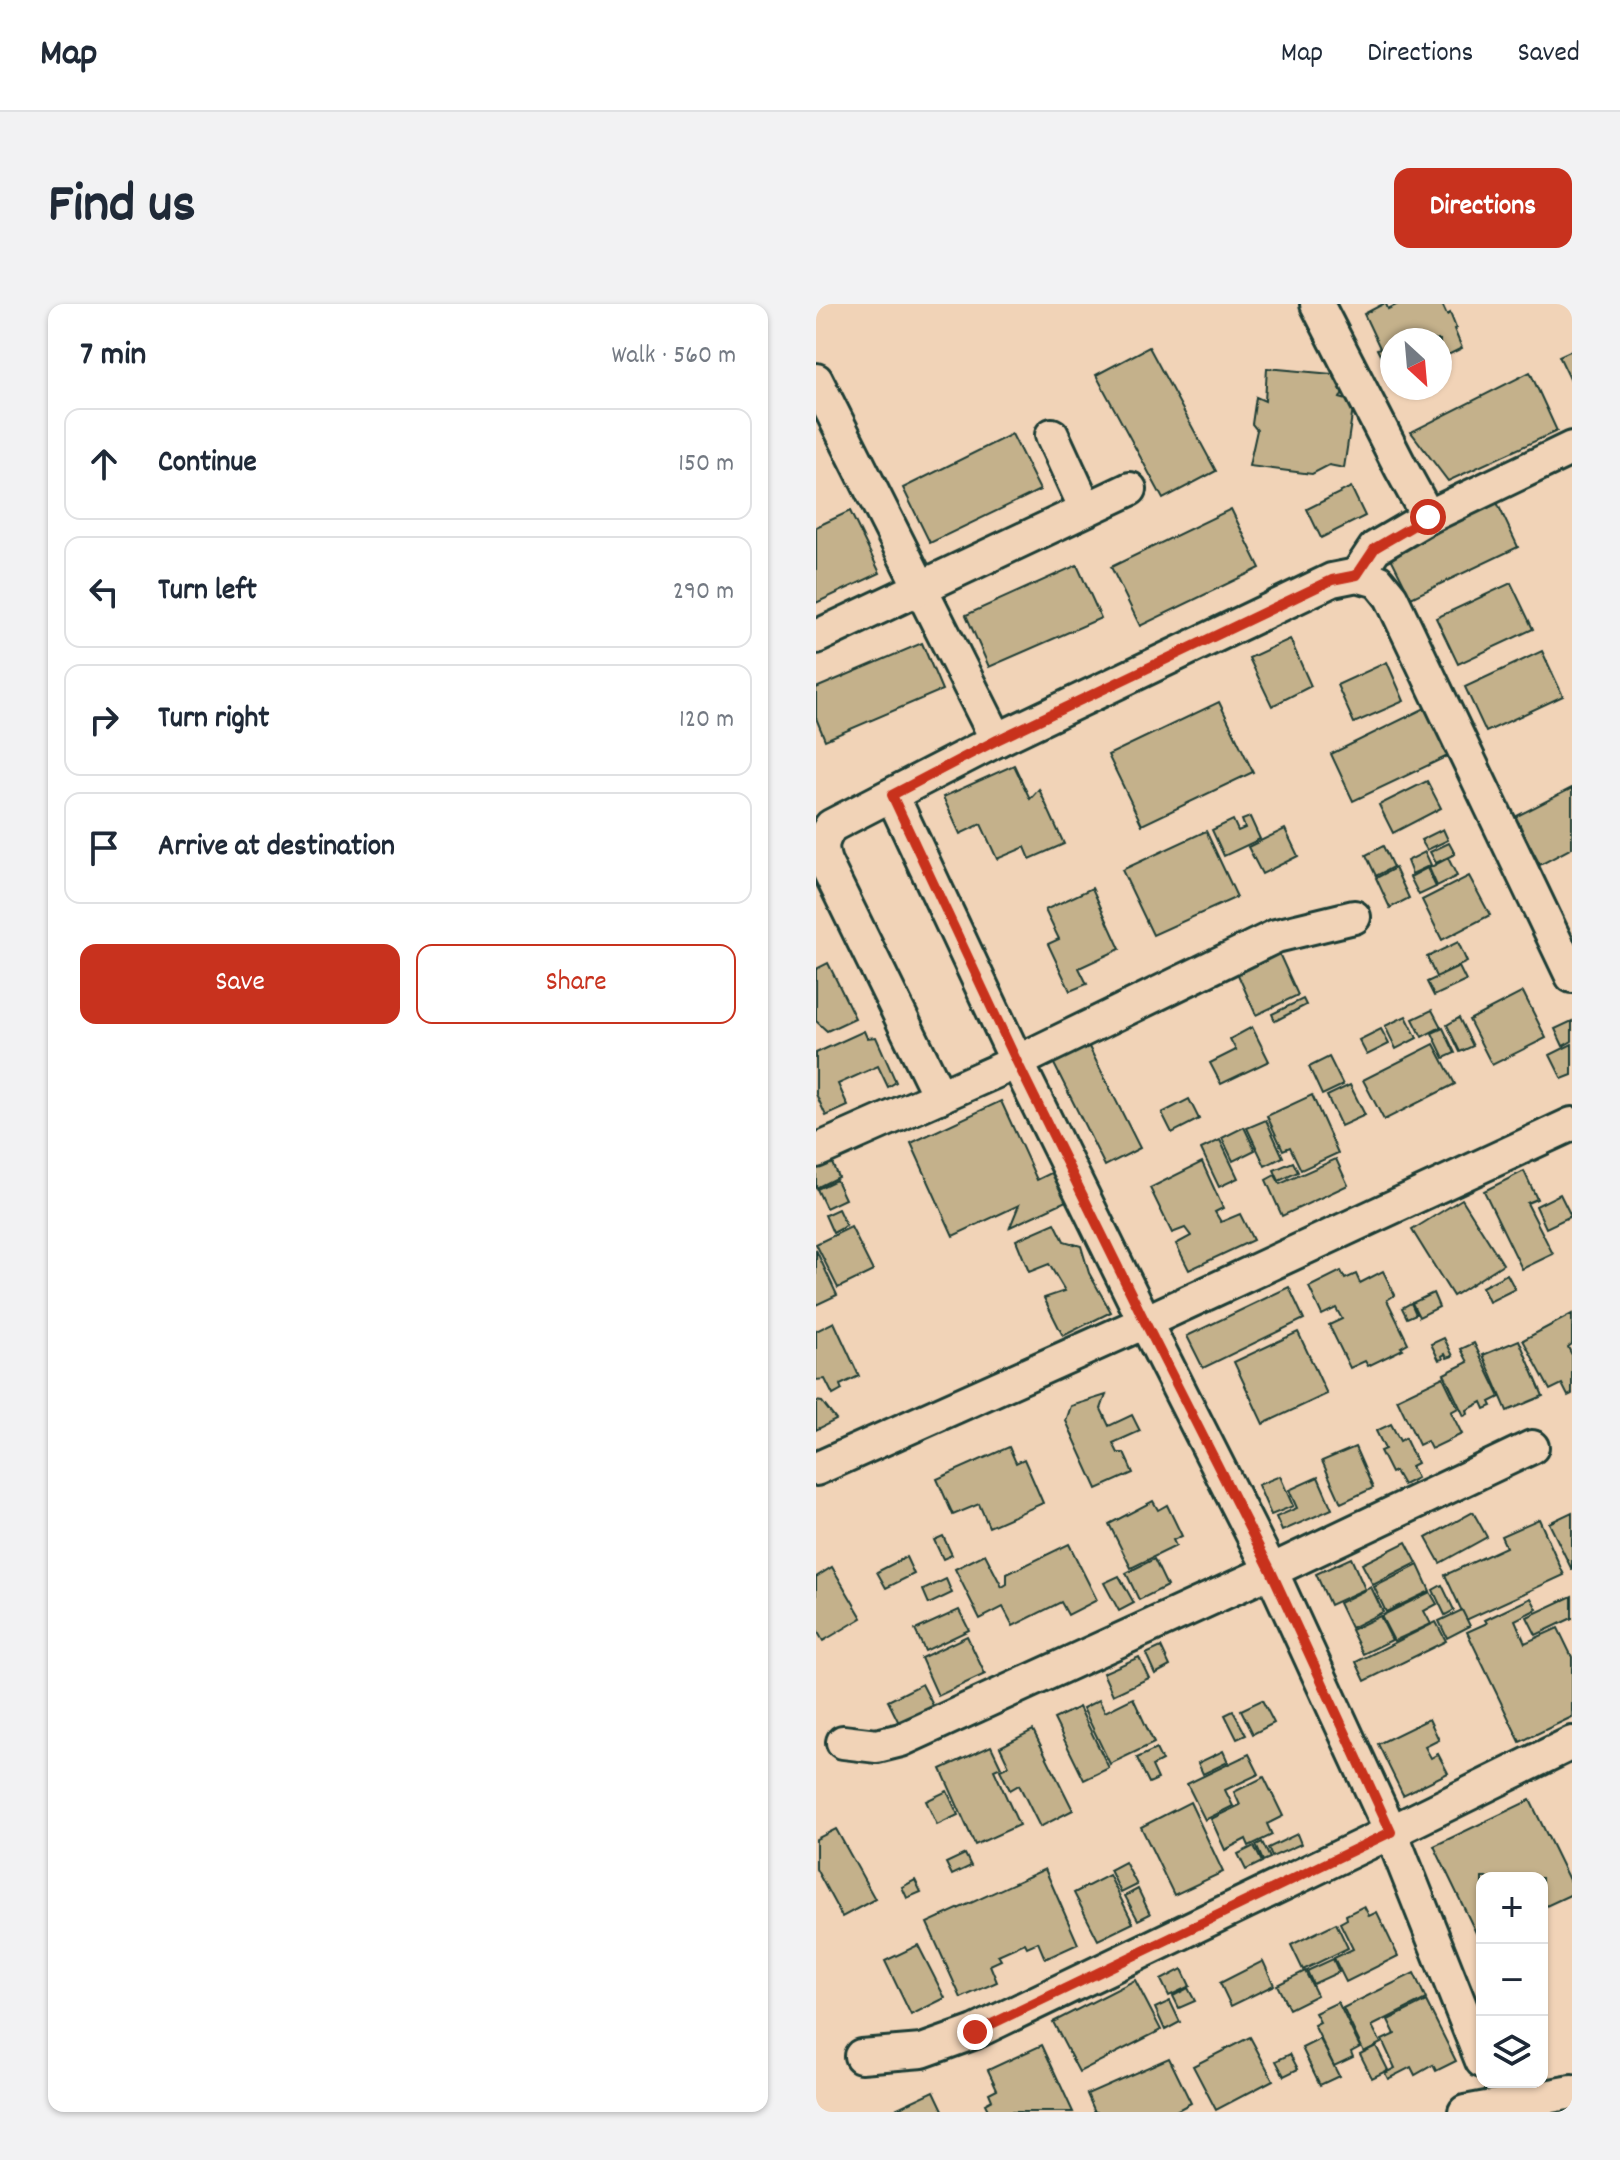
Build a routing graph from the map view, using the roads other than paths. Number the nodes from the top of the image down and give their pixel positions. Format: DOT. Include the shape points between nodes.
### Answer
graph roads {
  1 [pos="1317,304"];
  2 [pos="816,380"];
  3 [pos="1052,435"];
  4 [pos="1572,448"];
  5 [pos="1130,489"];
  6 [pos="1086,509"];
  7 [pos="1428,517"];
  8 [pos="1357,575"];
  9 [pos="920,586"];
  10 [pos="816,637"];
  11 [pos="997,740"];
  12 [pos="892,795"];
  13 [pos="1354,917"];
  14 [pos="1572,976"];
  15 [pos="1017,1062"];
  16 [pos="940,1097"];
  17 [pos="1572,1124"];
  18 [pos="816,1151"];
  19 [pos="1145,1322"];
  20 [pos="1532,1447"];
  21 [pos="816,1469"];
  22 [pos="1271,1571"];
  23 [pos="843,1742"];
  24 [pos="1572,1743"];
  25 [pos="1391,1832"];
  26 [pos="1476,2046"];
  27 [pos="861,2056"];
  28 [pos="1572,2092"];
  29 [pos="1497,2100"];
  30 [pos="1465,2112"];
  1 -- 7 [label="street"];
  2 -- 9 [label="street"];
  3 -- 6 [label="street"];
  4 -- 7 [label="street"];
  5 -- 6 [label="street"];
  6 -- 9 [label="street"];
  7 -- 8 [label="street" via="1375,548"];
  8 -- 11 [label="street" via="1332,580"];
  8 -- 14 [label="street" via="1378,581 1391,597"];
  9 -- 10 [label="street"];
  9 -- 11 [label="street"];
  11 -- 12 [label="street"];
  12 -- 15 [label="street"];
  12 -- 16 [label="street" via="831,826 821,848"];
  13 -- 15 [label="street" via="1276,936"];
  15 -- 16 [label="street"];
  15 -- 19 [label="street"];
  16 -- 18 [label="street"];
  17 -- 19 [label="street"];
  19 -- 21 [label="street"];
  19 -- 22 [label="street"];
  20 -- 22 [label="street"];
  22 -- 23 [label="street" via="901,1740 877,1746"];
  22 -- 25 [label="street"];
  24 -- 25 [label="street"];
  25 -- 26 [label="street"];
  25 -- 27 [label="street" via="975,2032 922,2051"];
  28 -- 29 [label="street"];
  29 -- 30 [label="street"];
}
